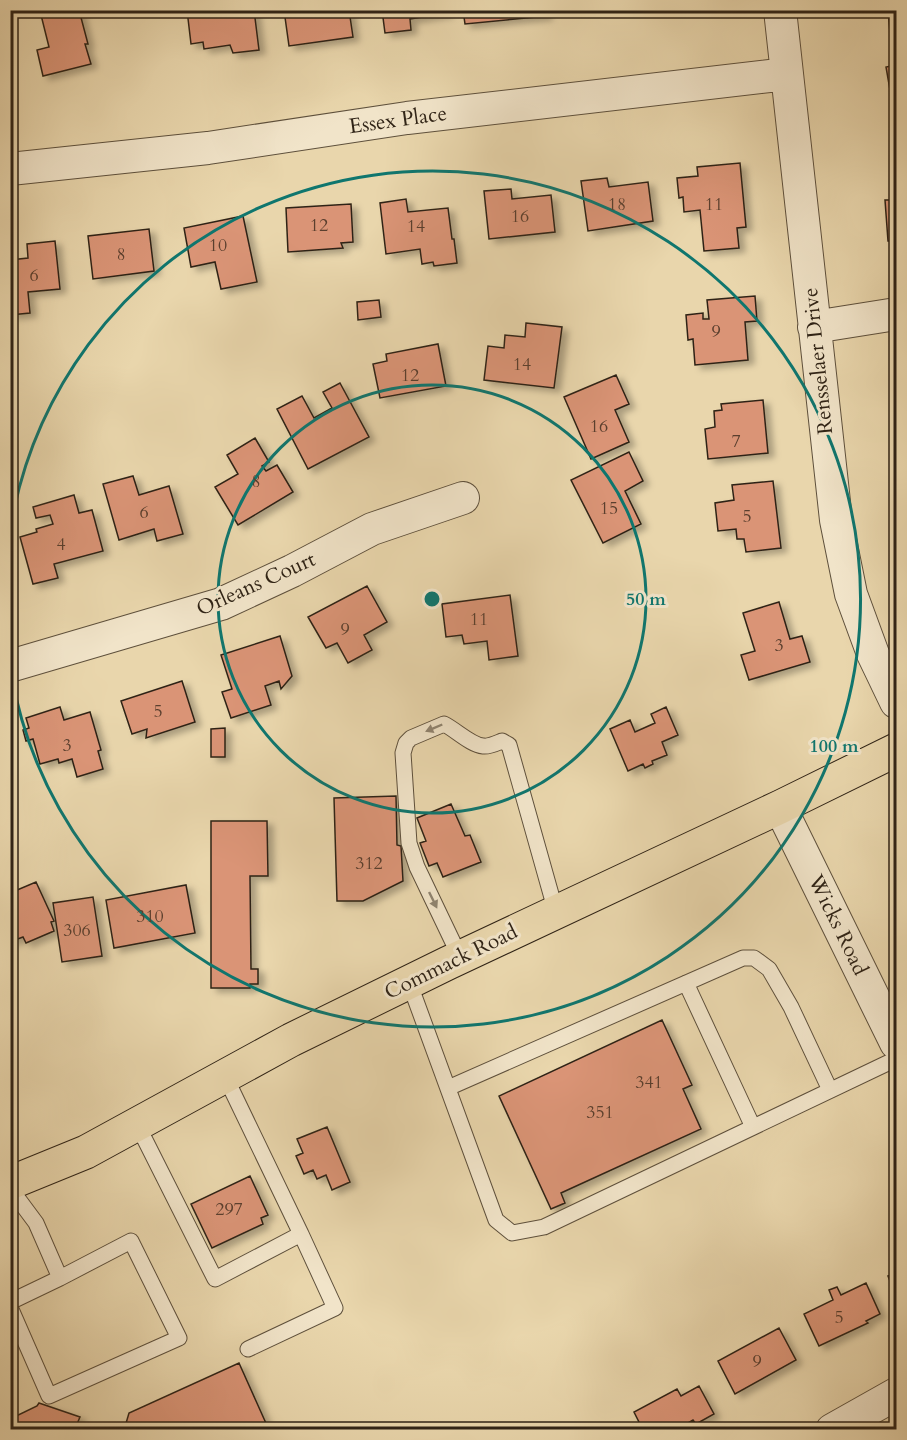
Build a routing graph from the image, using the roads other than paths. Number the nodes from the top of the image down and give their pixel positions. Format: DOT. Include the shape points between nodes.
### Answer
graph roads {
  1 [pos="780,10"];
  2 [pos="787,74"];
  3 [pos="10,169"];
  4 [pos="897,314"];
  5 [pos="814,327"];
  6 [pos="463,498"];
  7 [pos="10,666"];
  8 [pos="894,690"];
  9 [pos="897,750"];
  10 [pos="780,807"];
  11 [pos="556,912"];
  12 [pos="460,957"];
  13 [pos="409,982"];
  14 [pos="686,983"];
  15 [pos="897,1043"];
  16 [pos="897,1059"];
  17 [pos="225,1076"];
  18 [pos="448,1088"];
  19 [pos="830,1090"];
  20 [pos="137,1124"];
  21 [pos="753,1127"];
  22 [pos="10,1183"];
  23 [pos="10,1188"];
  24 [pos="301,1234"];
  25 [pos="60,1278"];
  26 [pos="10,1302"];
  27 [pos="10,1307"];
  28 [pos="248,1349"];
  29 [pos="897,1394"];
  30 [pos="832,1430"];
  1 -- 2 [label="street, Rensselaer Drive"];
  2 -- 3 [label="street, Essex Place" via="407,118 208,148"];
  2 -- 5 [label="street, Rensselaer Drive"];
  4 -- 5 [label="street"];
  5 -- 8 [label="street, Rensselaer Drive" via="836,520 851,594 873,654"];
  6 -- 7 [label="street, Orleans Court" via="372,529 221,604"];
  9 -- 10 [label="main road, Commack Road"];
  10 -- 11 [label="main road, Commack Road"];
  10 -- 15 [label="street, Wicks Road"];
  11 -- 12 [label="main road, Commack Road"];
  11 -- 12 [label="lane, one-way" via="509,746 502,741 484,747 444,724 411,738 403,753 409,843"];
  12 -- 13 [label="main road, Commack Road"];
  13 -- 17 [label="main road, Commack Road"];
  13 -- 18 [label="lane"];
  14 -- 18 [label="lane"];
  14 -- 19 [label="lane" via="743,958 754,958 769,969"];
  14 -- 21 [label="lane"];
  16 -- 19 [label="lane"];
  17 -- 20 [label="main road, Commack Road"];
  17 -- 24 [label="lane"];
  18 -- 21 [label="lane" via="496,1220 512,1233 544,1227"];
  19 -- 21 [label="lane"];
  20 -- 22 [label="main road, Commack Road" via="86,1152"];
  20 -- 24 [label="lane" via="215,1279"];
  23 -- 25 [label="lane" via="36,1223"];
  24 -- 28 [label="lane" via="334,1308"];
  25 -- 26 [label="lane"];
  25 -- 27 [label="lane" via="130,1241 178,1338 49,1396"];
  29 -- 30 [label="street"];
}
